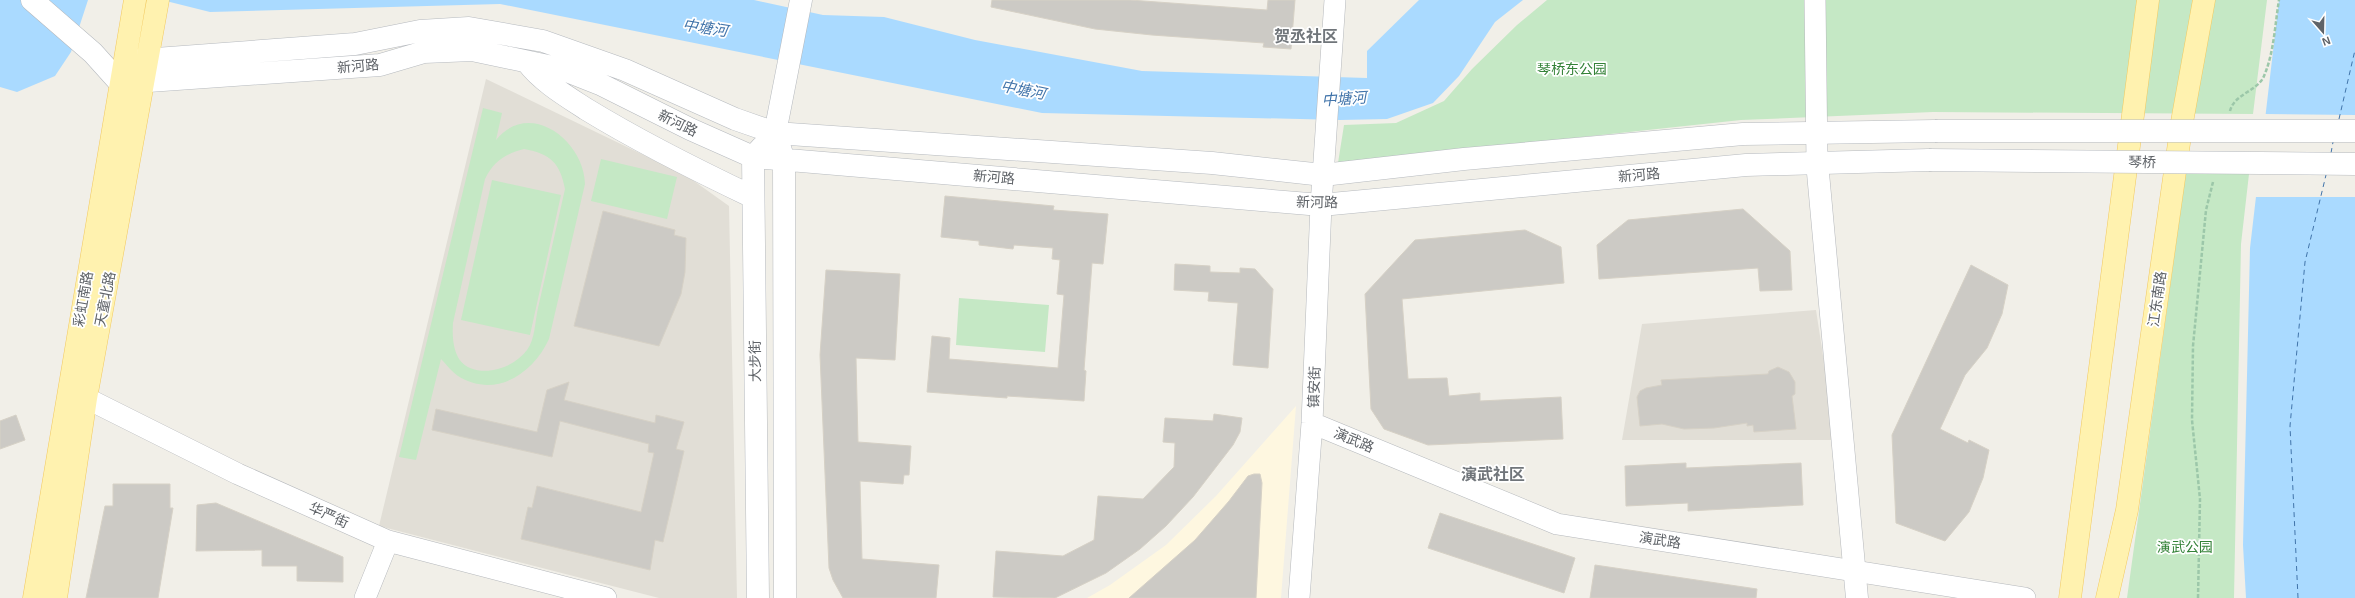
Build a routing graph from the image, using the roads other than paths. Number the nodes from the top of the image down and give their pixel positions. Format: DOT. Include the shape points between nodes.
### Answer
graph roads {
  1 [pos="32,0"];
  2 [pos="801,0"];
  3 [pos="1815,0"];
  4 [pos="2148,0"];
  5 [pos="2204,0"];
  6 [pos="134,6"];
  7 [pos="157,7"];
  8 [pos="1334,8"];
  9 [pos="148,59"];
  10 [pos="526,61"];
  11 [pos="122,72"];
  12 [pos="145,81"];
  13 [pos="2355,131"];
  14 [pos="775,133"];
  15 [pos="1817,133"];
  16 [pos="752,157"];
  17 [pos="784,160"];
  18 [pos="1929,160"];
  19 [pos="1817,162"];
  20 [pos="2355,164"];
  21 [pos="1323,175"];
  22 [pos="753,196"];
  23 [pos="1321,205"];
  24 [pos="77,394"];
  25 [pos="1312,423"];
  26 [pos="388,541"];
  27 [pos="1854,572"];
  28 [pos="34,598"];
  29 [pos="56,598"];
  30 [pos="365,598"];
  31 [pos="606,598"];
  32 [pos="758,598"];
  33 [pos="785,598"];
  34 [pos="1299,598"];
  35 [pos="1857,598"];
  36 [pos="2025,598"];
  37 [pos="2070,598"];
  38 [pos="2107,598"];
  1 -- 11 [label="main road, 新河路" via="92,53"];
  2 -- 14 [label="main road"];
  3 -- 15 [label="street"];
  4 -- 37 [label="main road"];
  5 -- 38 [label="main road, 江东南路" via="2182,122 2127,510"];
  6 -- 11 [label="main road, 彩虹南路"];
  7 -- 9 [label="main road, 天童北路"];
  8 -- 21 [label="street, 镇安街"];
  9 -- 11 [label="main road, 新河路"];
  9 -- 12 [label="main road, 天童北路"];
  9 -- 14 [label="main road, 新河路" via="355,44 420,31 470,28 543,41 625,70 735,119"];
  10 -- 12 [label="main road, 新河路" via="472,50 424,52 380,65"];
  10 -- 16 [label="main road, 新河路" via="562,69 600,84"];
  10 -- 22 [label="main road" via="532,69 568,97 621,130"];
  11 -- 12 [label="main road, 新河路"];
  11 -- 24 [label="main road, 彩虹南路"];
  12 -- 24 [label="main road, 天童北路"];
  13 -- 15 [label="main road, 新河路, bridge"];
  14 -- 16 [label="main road"];
  14 -- 17 [label="main road, 大步街"];
  14 -- 21 [label="main road, 新河路" via="1212,164"];
  15 -- 19 [label="street"];
  15 -- 21 [label="main road, 新河路" via="1743,134 1464,159"];
  16 -- 17 [label="main road, 新河路"];
  16 -- 22 [label="main road, 大步街"];
  17 -- 23 [label="main road, 新河路"];
  17 -- 33 [label="main road, 大步街"];
  18 -- 19 [label="main road, 新河路"];
  18 -- 20 [label="main road, 琴桥, bridge"];
  19 -- 23 [label="main road, 新河路" via="1746,165"];
  19 -- 27 [label="main road"];
  21 -- 23 [label="street, 镇安街"];
  22 -- 32 [label="main road, 大步街"];
  23 -- 25 [label="street, 镇安街"];
  24 -- 26 [label="street, 华严街" via="238,474"];
  24 -- 28 [label="main road, 彩虹南路"];
  24 -- 29 [label="main road, 天童北路"];
  25 -- 27 [label="street, 演武路" via="1557,524"];
  25 -- 34 [label="street, 镇安街"];
  26 -- 30 [label="street"];
  26 -- 31 [label="street, 华严街"];
  27 -- 35 [label="main road"];
  27 -- 36 [label="street, 演武路"];
}
